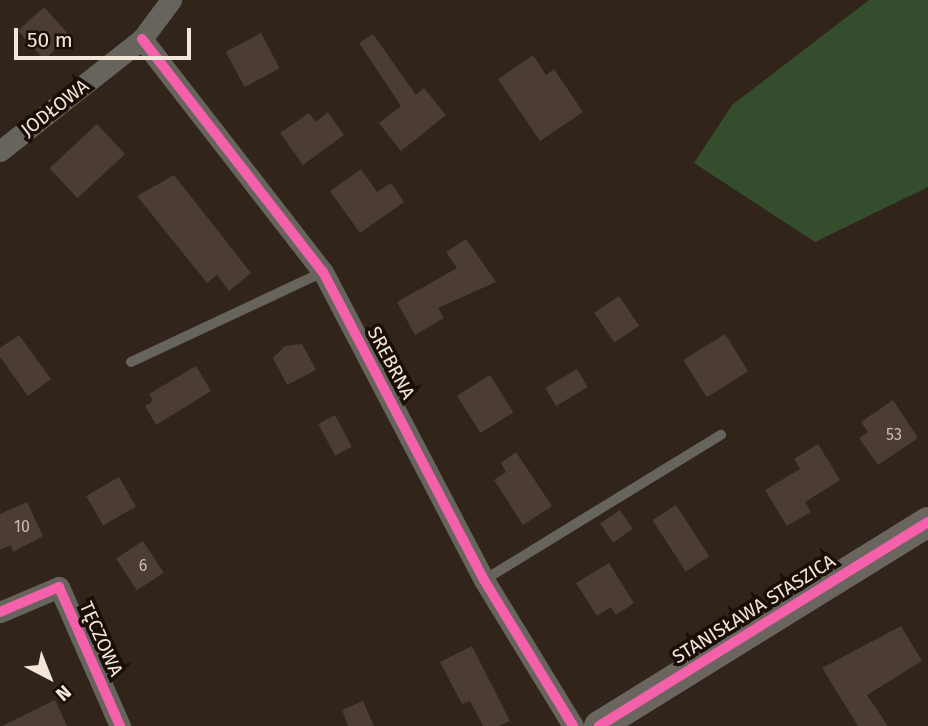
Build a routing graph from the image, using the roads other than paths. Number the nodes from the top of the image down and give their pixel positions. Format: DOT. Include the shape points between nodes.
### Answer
graph roads {
  1 [pos="171,0"];
  2 [pos="142,39"];
  3 [pos="0,151"];
  4 [pos="323,272"];
  5 [pos="131,362"];
  6 [pos="721,435"];
  7 [pos="928,522"];
  8 [pos="484,580"];
  9 [pos="0,612"];
  10 [pos="120,726"];
  11 [pos="573,726"];
  12 [pos="599,726"];
  1 -- 2 [label="street, JODŁOWA"];
  2 -- 3 [label="street, JODŁOWA"];
  2 -- 4 [label="street, SREBRNA"];
  4 -- 5 [label="lane"];
  4 -- 8 [label="street, SREBRNA"];
  6 -- 8 [label="lane"];
  7 -- 12 [label="street, STANISŁAWA STASZICA"];
  8 -- 11 [label="street, SREBRNA"];
  9 -- 10 [label="street, TĘCZOWA" via="59,587"];
}
